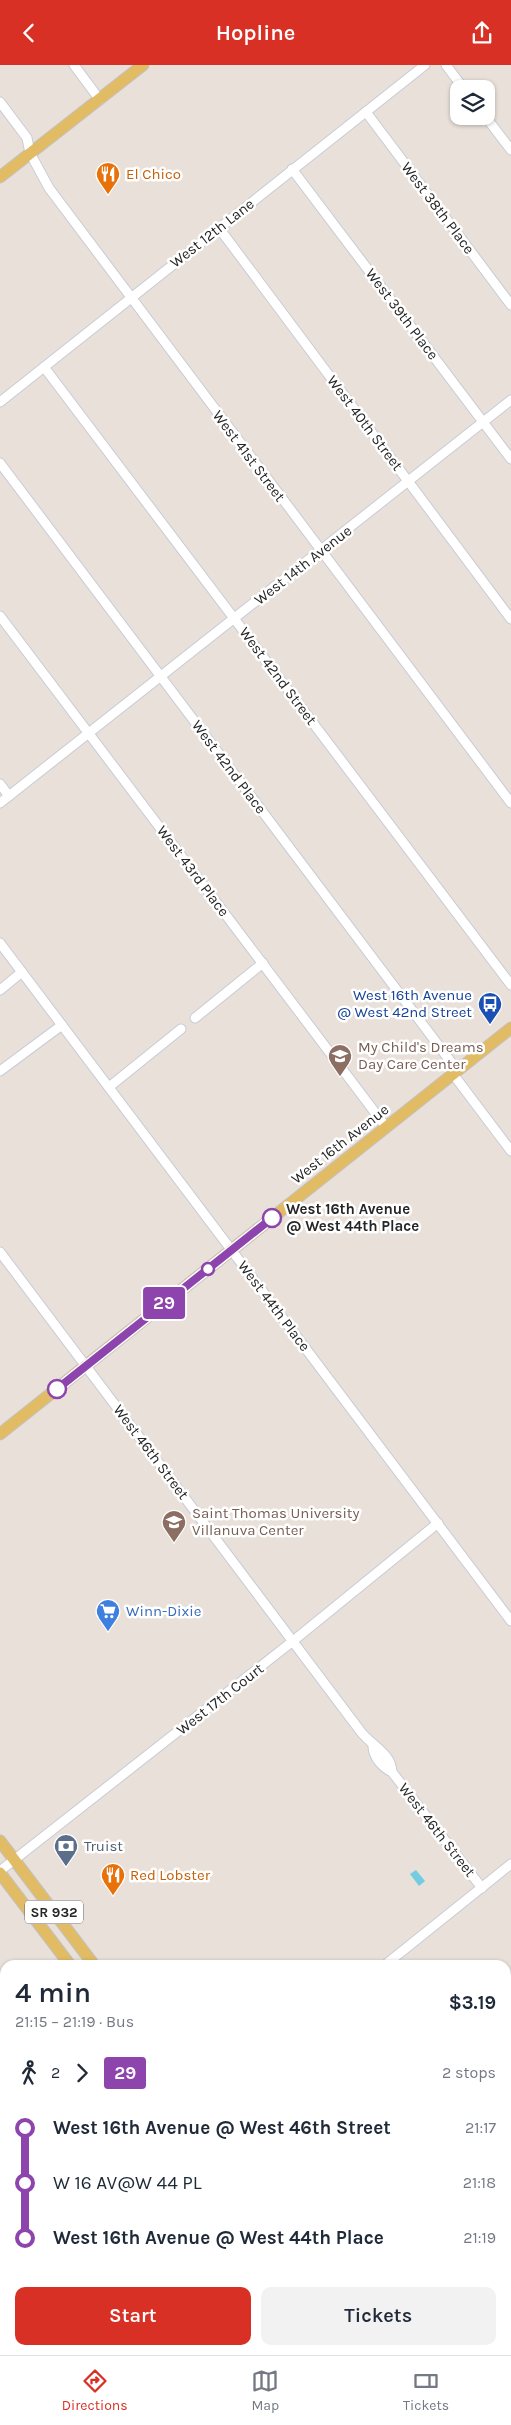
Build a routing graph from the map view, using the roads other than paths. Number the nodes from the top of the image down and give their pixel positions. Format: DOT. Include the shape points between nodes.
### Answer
graph roads {
  1 [pos="74,65"];
  2 [pos="143,65"];
  3 [pos="424,65"];
  4 [pos="446,65"];
  5 [pos="457,80"];
  6 [pos="100,99"];
  7 [pos="1,107"];
  8 [pos="366,112"];
  9 [pos="492,125"];
  10 [pos="511,150"];
  11 [pos="30,153"];
  12 [pos="292,169"];
  13 [pos="0,177"];
  14 [pos="219,228"];
  15 [pos="130,297"];
  16 [pos="511,305"];
  17 [pos="44,367"];
  18 [pos="511,400"];
  19 [pos="0,402"];
  20 [pos="483,422"];
  21 [pos="511,459"];
  22 [pos="0,463"];
  23 [pos="409,482"];
  24 [pos="320,551"];
  25 [pos="0,616"];
  26 [pos="234,618"];
  27 [pos="511,619"];
  28 [pos="161,677"];
  29 [pos="88,733"];
  30 [pos="0,784"];
  31 [pos="9,796"];
  32 [pos="0,803"];
  33 [pos="511,803"];
  34 [pos="0,943"];
  35 [pos="263,963"];
  36 [pos="22,973"];
  37 [pos="511,985"];
  38 [pos="0,990"];
  39 [pos="195,1018"];
  40 [pos="62,1025"];
  41 [pos="511,1028"];
  42 [pos="181,1029"];
  43 [pos="0,1071"];
  44 [pos="455,1072"];
  45 [pos="109,1087"];
  46 [pos="386,1127"];
  47 [pos="511,1151"];
  48 [pos="232,1250"];
  49 [pos="0,1252"];
  50 [pos="86,1366"];
  51 [pos="0,1434"];
  52 [pos="438,1523"];
  53 [pos="511,1621"];
  54 [pos="293,1641"];
  55 [pos="0,1841"];
  56 [pos="14,1860"];
  57 [pos="511,1864"];
  58 [pos="0,1872"];
  59 [pos="482,1888"];
  60 [pos="66,1960"];
  61 [pos="90,1960"];
  62 [pos="391,1960"];
  1 -- 6 [label="street"];
  2 -- 6 [label="main road"];
  3 -- 8 [label="street, West 12th Lane"];
  4 -- 5 [label="street"];
  6 -- 11 [label="main road"];
  7 -- 11 [label="street, West 41st Street" via="27,138"];
  8 -- 12 [label="street, West 12th Lane"];
  8 -- 16 [label="street, West 38th Place"];
  9 -- 10 [label="street"];
  11 -- 13 [label="main road"];
  11 -- 15 [label="street, West 41st Street" via="49,188"];
  12 -- 14 [label="street, West 12th Lane"];
  12 -- 20 [label="street, West 39th Place"];
  14 -- 15 [label="street, West 12th Lane"];
  14 -- 23 [label="street, West 40th Street"];
  15 -- 17 [label="street, West 12th Lane"];
  15 -- 24 [label="street, West 41st Street"];
  17 -- 19 [label="street, West 12th Lane"];
  17 -- 26 [label="street, West 42nd Street"];
  18 -- 20 [label="street, West 14th Avenue"];
  20 -- 21 [label="street, West 39th Place"];
  20 -- 23 [label="street, West 14th Avenue"];
  22 -- 28 [label="street, West 42nd Place"];
  23 -- 24 [label="street, West 14th Avenue"];
  23 -- 27 [label="street, West 40th Street"];
  24 -- 26 [label="street, West 14th Avenue"];
  24 -- 33 [label="street, West 41st Street"];
  25 -- 29 [label="street, West 43rd Place"];
  26 -- 28 [label="street, West 14th Avenue"];
  26 -- 37 [label="street, West 42nd Street"];
  28 -- 29 [label="street, West 14th Avenue"];
  28 -- 44 [label="street, West 42nd Place"];
  29 -- 31 [label="street, West 14th Avenue"];
  29 -- 35 [label="street, West 43rd Place"];
  30 -- 31 [label="street"];
  31 -- 32 [label="street, West 14th Avenue"];
  34 -- 36 [label="street, West 44th Place"];
  35 -- 39 [label="street"];
  35 -- 46 [label="street, West 43rd Place"];
  36 -- 38 [label="street"];
  36 -- 40 [label="street, West 44th Place"];
  40 -- 43 [label="street"];
  40 -- 45 [label="street, West 44th Place"];
  41 -- 44 [label="main road, West 16th Avenue"];
  42 -- 45 [label="street"];
  44 -- 46 [label="main road, West 16th Avenue"];
  44 -- 47 [label="street, West 42nd Place"];
  45 -- 48 [label="street, West 44th Place"];
  46 -- 48 [label="main road, West 16th Avenue"];
  48 -- 50 [label="main road, West 16th Avenue"];
  48 -- 52 [label="street, West 44th Place"];
  49 -- 50 [label="street, West 46th Street"];
  50 -- 51 [label="main road, West 16th Avenue"];
  50 -- 54 [label="street, West 46th Street"];
  52 -- 53 [label="street, West 44th Place"];
  52 -- 54 [label="street, West 17th Court"];
  54 -- 56 [label="street, West 17th Court"];
  54 -- 59 [label="street, West 46th Street" via="373,1747 385,1769 392,1772"];
  55 -- 56 [label="main road, SR 932"];
  56 -- 58 [label="street, West 17th Court"];
  56 -- 61 [label="main road, SR 932"];
  57 -- 59 [label="street"];
  58 -- 60 [label="main road, SR 932"];
  59 -- 62 [label="street"];
}
